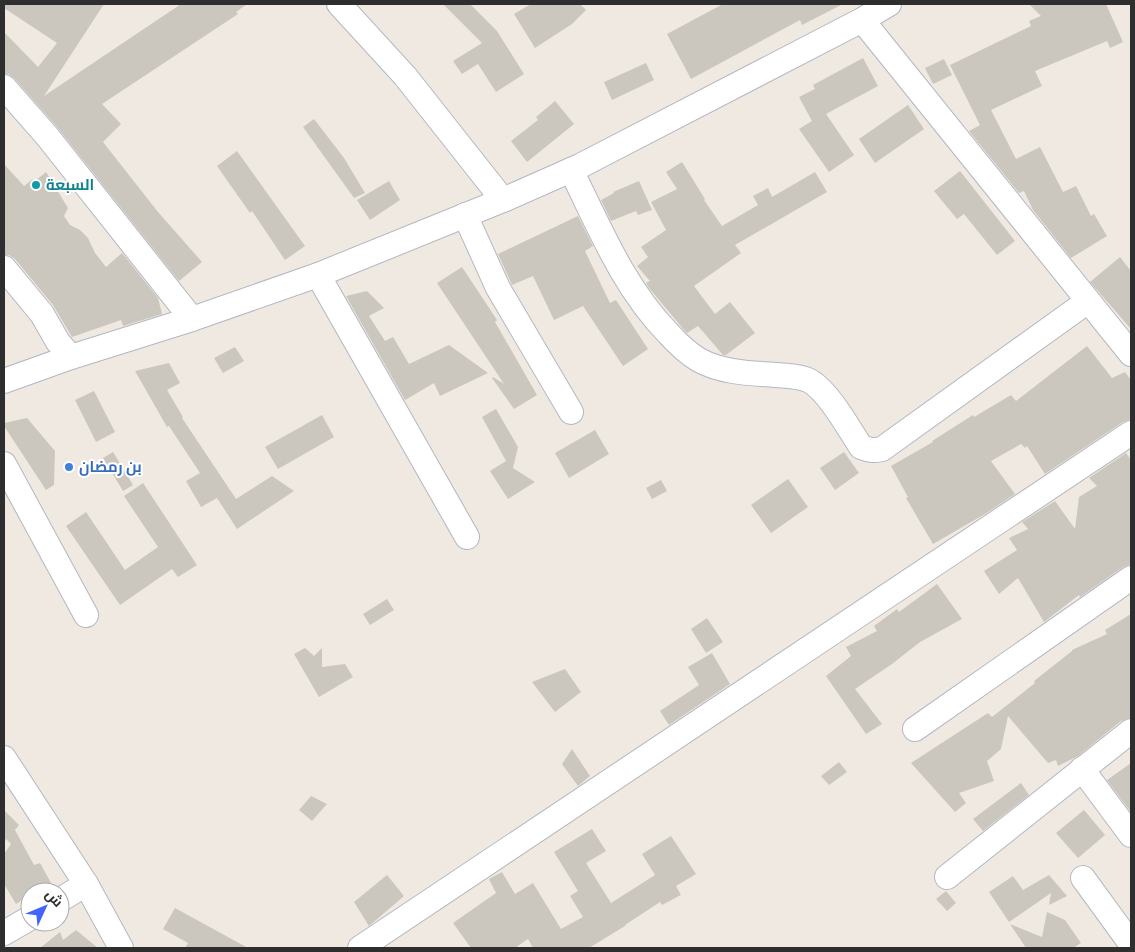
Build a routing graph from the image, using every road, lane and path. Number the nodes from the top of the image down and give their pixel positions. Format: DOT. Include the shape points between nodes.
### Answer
graph roads {
  1 [pos="339,4"];
  2 [pos="889,4"];
  3 [pos="862,20"];
  4 [pos="4,87"];
  5 [pos="571,170"];
  6 [pos="503,200"];
  7 [pos="465,215"];
  8 [pos="4,268"];
  9 [pos="318,275"];
  10 [pos="1088,301"];
  11 [pos="192,319"];
  12 [pos="1131,354"];
  13 [pos="71,357"];
  14 [pos="4,381"];
  15 [pos="571,412"];
  16 [pos="1131,434"];
  17 [pos="4,464"];
  18 [pos="466,537"];
  19 [pos="1131,578"];
  20 [pos="86,615"];
  21 [pos="915,729"];
  22 [pos="1131,731"];
  23 [pos="1082,769"];
  24 [pos="7,770"];
  25 [pos="1131,835"];
  26 [pos="947,877"];
  27 [pos="1083,878"];
  28 [pos="86,884"];
  29 [pos="70,894"];
  30 [pos="20,924"];
  31 [pos="4,934"];
  32 [pos="1131,944"];
  33 [pos="121,948"];
  34 [pos="360,948"];
  1 -- 6 [label="street" via="405,76"];
  2 -- 3 [label="street"];
  3 -- 5 [label="street"];
  3 -- 10 [label="street"];
  4 -- 11 [label="street" via="47,136"];
  5 -- 6 [label="street"];
  5 -- 10 [label="street" via="628,282 654,319 682,348 716,368 811,381 826,395 861,447 869,450 882,448"];
  6 -- 7 [label="street"];
  7 -- 9 [label="street"];
  7 -- 15 [label="street" via="498,288"];
  8 -- 13 [label="street" via="42,314"];
  9 -- 11 [label="street"];
  9 -- 18 [label="street"];
  10 -- 12 [label="street"];
  11 -- 13 [label="street"];
  13 -- 14 [label="street"];
  16 -- 34 [label="street"];
  17 -- 20 [label="street"];
  19 -- 21 [label="street"];
  22 -- 23 [label="street"];
  23 -- 25 [label="street"];
  23 -- 26 [label="street"];
  24 -- 28 [label="street"];
  27 -- 32 [label="street"];
  28 -- 29 [label="street"];
  28 -- 33 [label="street"];
  30 -- 31 [label="street"];
}
